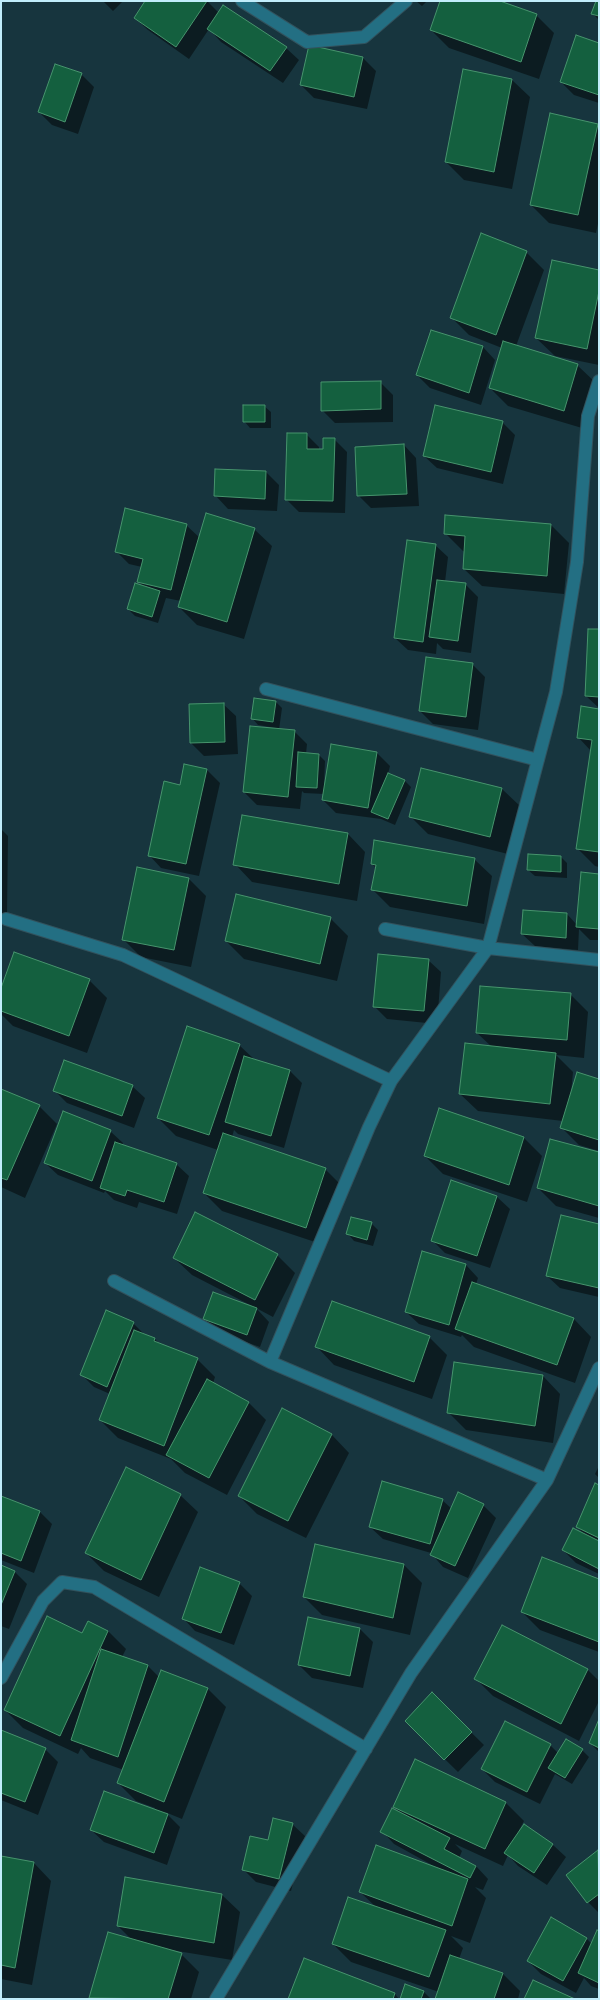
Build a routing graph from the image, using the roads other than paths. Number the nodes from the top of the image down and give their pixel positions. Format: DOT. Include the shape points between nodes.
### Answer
graph roads {
  1 [pos="242,1"];
  2 [pos="406,1"];
  3 [pos="599,381"];
  4 [pos="266,689"];
  5 [pos="538,760"];
  6 [pos="6,919"];
  7 [pos="385,928"];
  8 [pos="488,948"];
  9 [pos="599,960"];
  10 [pos="391,1081"];
  11 [pos="114,1281"];
  12 [pos="270,1362"];
  13 [pos="599,1368"];
  14 [pos="546,1480"];
  15 [pos="1,1678"];
  16 [pos="366,1749"];
  17 [pos="216,1999"];
  1 -- 2 [label="street" via="307,42 364,36"];
  3 -- 5 [label="street" via="588,416 577,562 556,692"];
  4 -- 5 [label="street"];
  5 -- 8 [label="street"];
  6 -- 10 [label="street" via="123,955"];
  7 -- 8 [label="street"];
  8 -- 9 [label="street"];
  8 -- 10 [label="street"];
  10 -- 12 [label="street" via="369,1127"];
  11 -- 12 [label="street"];
  12 -- 14 [label="street"];
  13 -- 14 [label="street"];
  14 -- 16 [label="street" via="411,1674"];
  15 -- 16 [label="street" via="43,1601 62,1582 94,1587"];
  16 -- 17 [label="street"];
}
